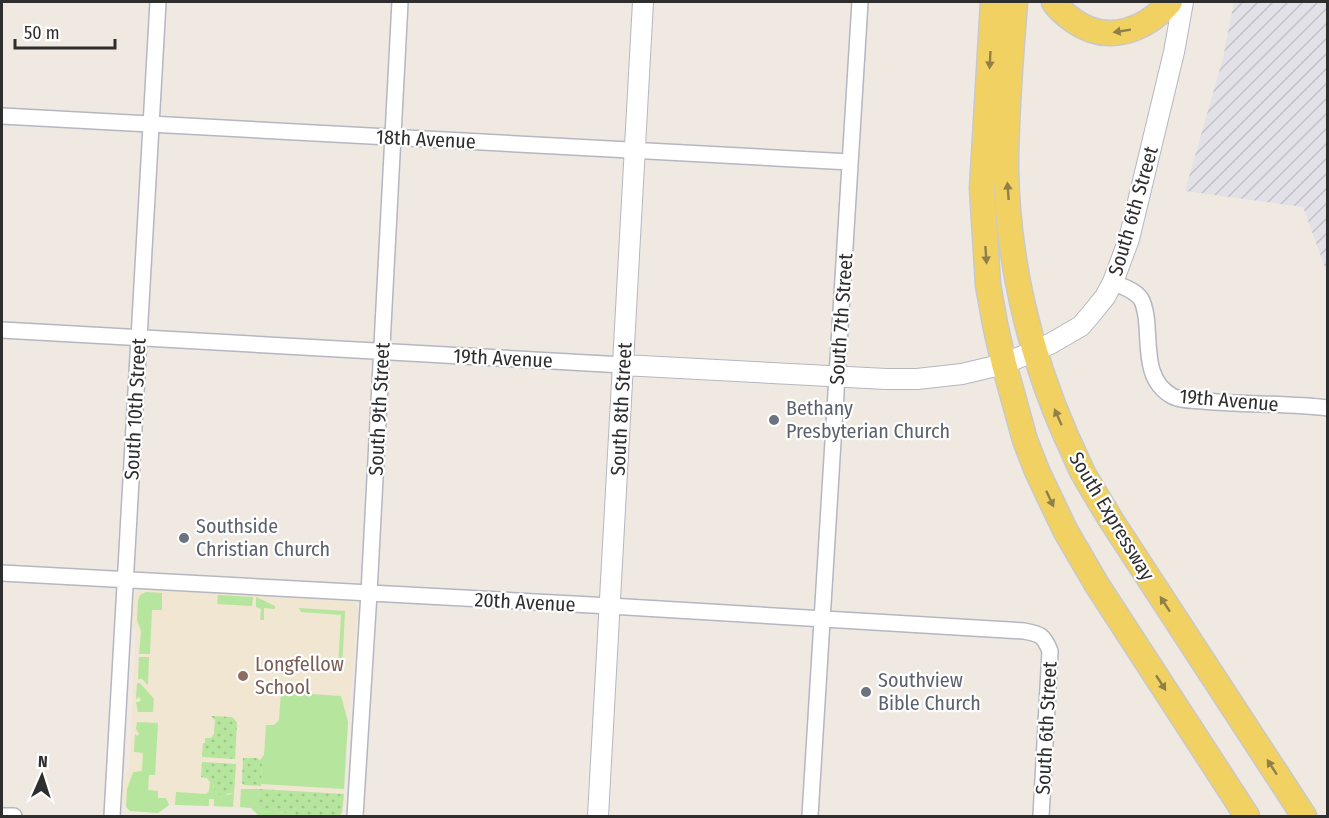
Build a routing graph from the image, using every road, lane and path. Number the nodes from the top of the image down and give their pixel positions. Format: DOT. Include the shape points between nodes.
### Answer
graph roads {
  1 [pos="158,2"];
  2 [pos="400,2"];
  3 [pos="643,2"];
  4 [pos="860,2"];
  5 [pos="993,2"];
  6 [pos="1015,2"];
  7 [pos="1054,2"];
  8 [pos="1170,2"];
  9 [pos="1183,2"];
  10 [pos="2,116"];
  11 [pos="151,124"];
  12 [pos="393,137"];
  13 [pos="635,150"];
  14 [pos="850,162"];
  15 [pos="1113,282"];
  16 [pos="2,330"];
  17 [pos="139,338"];
  18 [pos="382,351"];
  19 [pos="1034,352"];
  20 [pos="1004,364"];
  21 [pos="623,365"];
  22 [pos="837,376"];
  23 [pos="1328,408"];
  24 [pos="2,573"];
  25 [pos="125,580"];
  26 [pos="369,593"];
  27 [pos="610,606"];
  28 [pos="823,619"];
  29 [pos="1046,640"];
  30 [pos="2,816"];
  31 [pos="14,816"];
  32 [pos="112,816"];
  33 [pos="355,816"];
  34 [pos="598,816"];
  35 [pos="810,816"];
  36 [pos="1041,816"];
  37 [pos="1247,816"];
  38 [pos="1304,816"];
  1 -- 11 [label="street, South 10th Street"];
  2 -- 12 [label="street, South 9th Street"];
  3 -- 13 [label="street, South 8th Street"];
  4 -- 14 [label="street, South 7th Street"];
  5 -- 20 [label="main road, one-way" via="982,188 988,285"];
  19 -- 6 [label="main road, South Expressway, one-way" via="1014,256 1006,168"];
  8 -- 7 [label="main road, one-way" via="1144,25 1109,33 1077,23"];
  9 -- 15 [label="street, South 6th Street" via="1129,239"];
  10 -- 11 [label="street, 18th Avenue"];
  11 -- 12 [label="street, 18th Avenue"];
  11 -- 17 [label="street, South 10th Street"];
  12 -- 13 [label="street, 18th Avenue"];
  12 -- 18 [label="street, South 9th Street"];
  13 -- 14 [label="street, 18th Avenue"];
  13 -- 21 [label="street, South 8th Street"];
  14 -- 22 [label="street, South 7th Street"];
  15 -- 19 [label="street, South 6th Street" via="1080,326"];
  15 -- 23 [label="street, 19th Avenue" via="1141,299 1147,320 1150,364 1155,378 1171,395 1216,402"];
  16 -- 17 [label="street, 19th Avenue"];
  17 -- 18 [label="street, 19th Avenue"];
  17 -- 25 [label="street, South 10th Street"];
  18 -- 21 [label="street, 19th Avenue"];
  18 -- 26 [label="street, South 9th Street"];
  19 -- 20 [label="street, South 6th Street"];
  38 -- 19 [label="main road, South Expressway, one-way" via="1083,473"];
  20 -- 22 [label="street, 19th Avenue" via="917,379"];
  20 -- 37 [label="main road, one-way" via="1025,440 1065,530"];
  21 -- 22 [label="street, 19th Avenue"];
  21 -- 27 [label="street, South 8th Street"];
  22 -- 28 [label="street, South 7th Street"];
  24 -- 25 [label="street, 20th Avenue"];
  25 -- 26 [label="street, 20th Avenue"];
  25 -- 32 [label="street, South 10th Street"];
  26 -- 27 [label="street, 20th Avenue"];
  26 -- 33 [label="street, South 9th Street"];
  27 -- 28 [label="street, 20th Avenue"];
  27 -- 34 [label="street, South 8th Street"];
  28 -- 29 [label="street, 20th Avenue" via="1024,631"];
  28 -- 35 [label="street, South 7th Street"];
  29 -- 36 [label="street, South 6th Street" via="1050,658"];
  30 -- 31 [label="street"];
}
